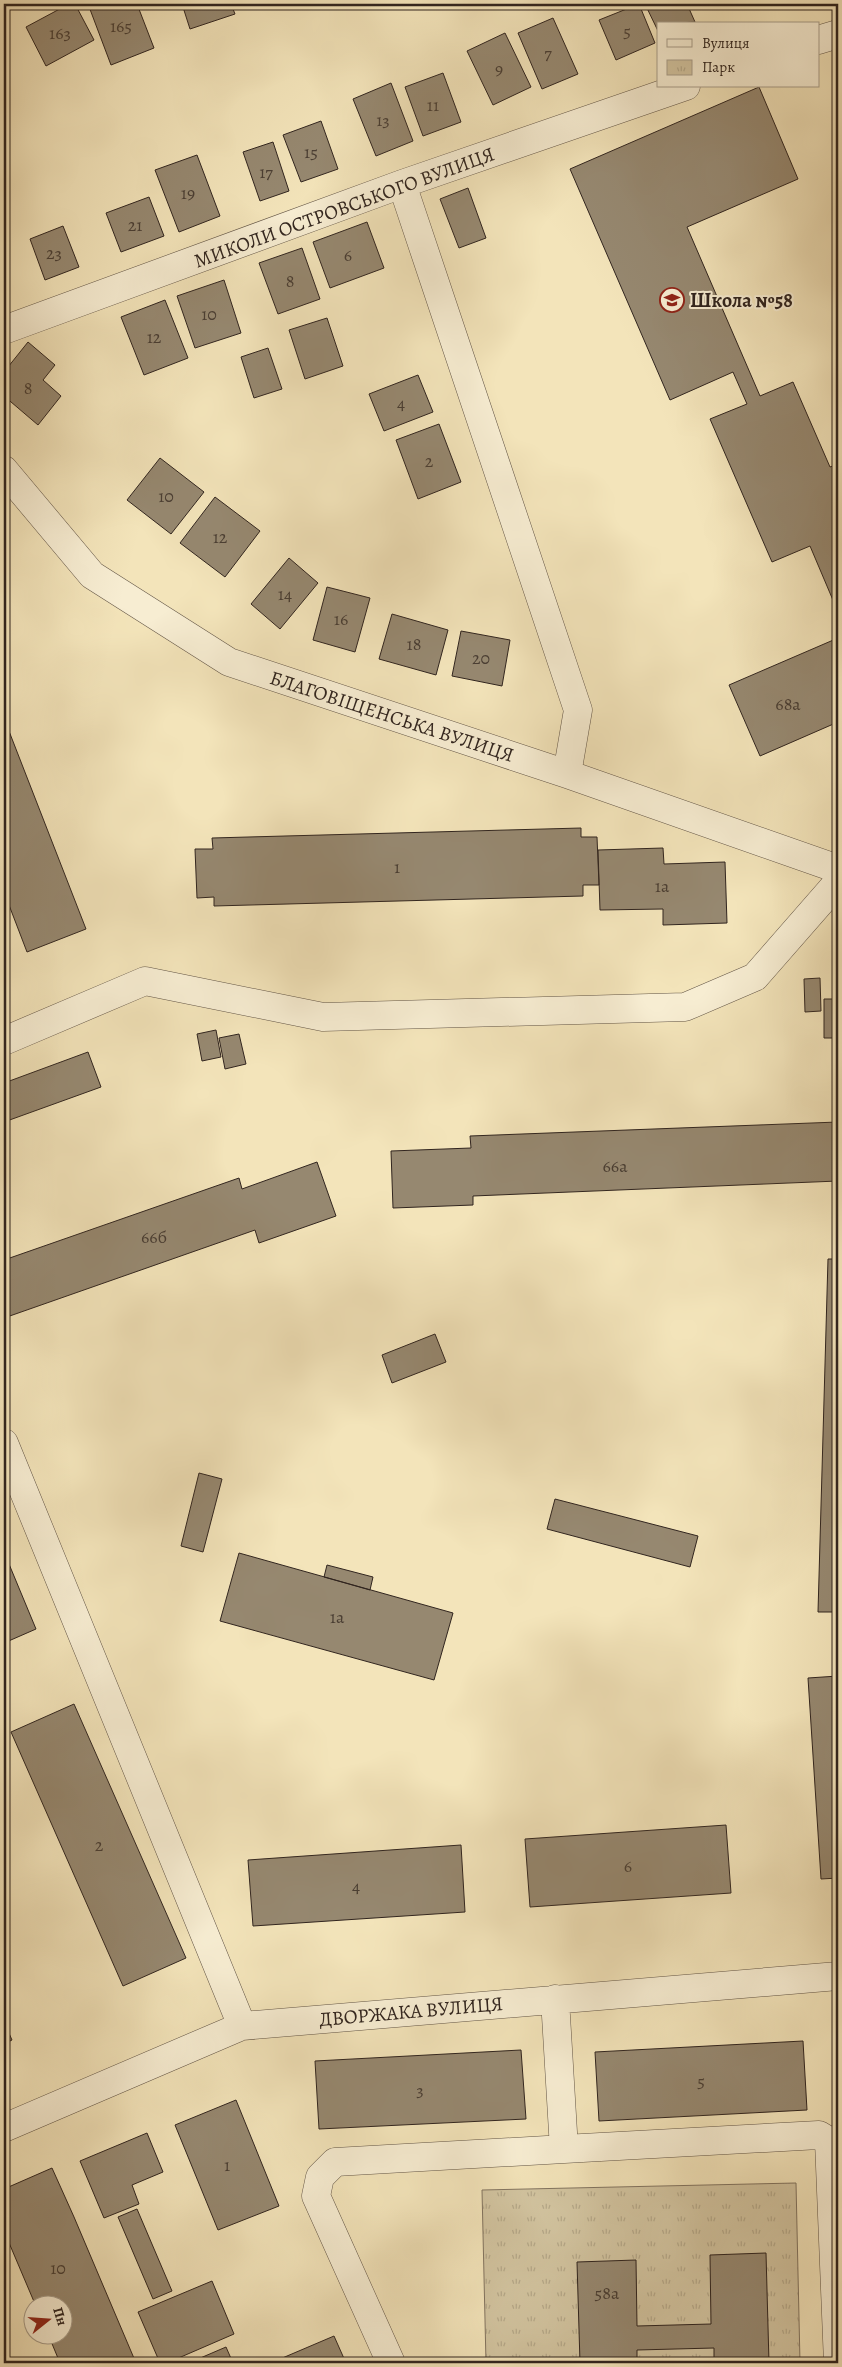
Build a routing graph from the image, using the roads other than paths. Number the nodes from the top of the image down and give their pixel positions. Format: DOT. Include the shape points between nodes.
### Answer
graph roads {
  1 [pos="838,34"];
  2 [pos="820,39"];
  3 [pos="680,88"];
  4 [pos="402,184"];
  5 [pos="4,330"];
  6 [pos="4,470"];
  7 [pos="567,774"];
  8 [pos="838,869"];
  9 [pos="838,882"];
  10 [pos="4,1041"];
  11 [pos="4,1443"];
  12 [pos="838,1976"];
  13 [pos="555,2000"];
  14 [pos="242,2026"];
  15 [pos="4,2128"];
  16 [pos="564,2149"];
  17 [pos="391,2363"];
  18 [pos="838,2363"];
  1 -- 2 [label="street"];
  3 -- 4 [label="street, МИКОЛИ ОСТРОВСЬКОГО ВУЛИЦЯ"];
  4 -- 5 [label="street, МИКОЛИ ОСТРОВСЬКОГО ВУЛИЦЯ"];
  4 -- 7 [label="street" via="578,710"];
  6 -- 7 [label="street, БЛАГОВІЩЕНСЬКА ВУЛИЦЯ" via="92,575 229,662"];
  7 -- 8 [label="street, БЛАГОВІЩЕНСЬКА ВУЛИЦЯ"];
  9 -- 10 [label="street" via="755,977 685,1007 323,1017 145,981"];
  11 -- 14 [label="street"];
  12 -- 13 [label="street, ДВОРЖАКА ВУЛИЦЯ"];
  13 -- 14 [label="street, ДВОРЖАКА ВУЛИЦЯ"];
  13 -- 16 [label="street"];
  14 -- 15 [label="street, ДВОРЖАКА ВУЛИЦЯ"];
  16 -- 17 [label="street" via="335,2162 320,2177 316,2196"];
  16 -- 18 [label="street" via="819,2135 829,2141"];
}
